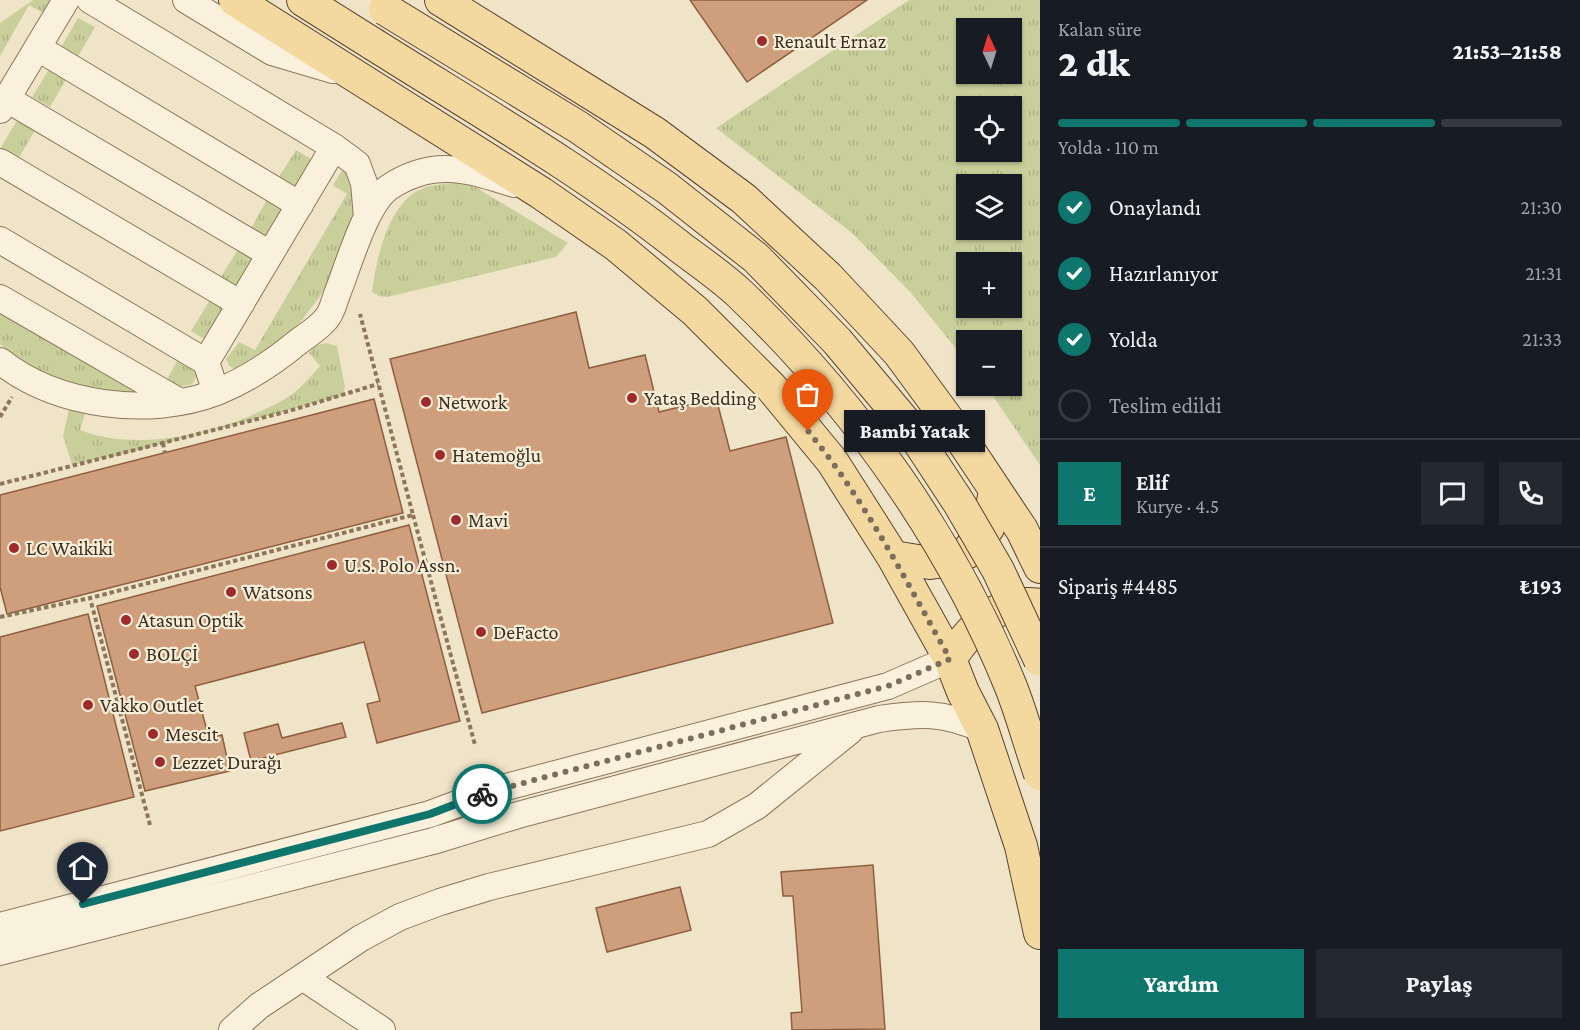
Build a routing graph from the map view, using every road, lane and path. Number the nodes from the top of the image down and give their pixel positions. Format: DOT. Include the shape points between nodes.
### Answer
graph roads {
  1 [pos="66,0"];
  2 [pos="90,0"];
  3 [pos="186,0"];
  4 [pos="235,0"];
  5 [pos="303,0"];
  6 [pos="441,0"];
  7 [pos="377,4"];
  8 [pos="38,48"];
  9 [pos="357,76"];
  10 [pos="3,105"];
  11 [pos="334,147"];
  12 [pos="0,162"];
  13 [pos="541,193"];
  14 [pos="300,205"];
  15 [pos="367,217"];
  16 [pos="0,240"];
  17 [pos="270,254"];
  18 [pos="0,298"];
  19 [pos="241,304"];
  20 [pos="360,314"];
  21 [pos="0,361"];
  22 [pos="206,362"];
  23 [pos="378,384"];
  24 [pos="216,392"];
  25 [pos="180,402"];
  26 [pos="163,443"];
  27 [pos="165,453"];
  28 [pos="0,484"];
  29 [pos="995,491"];
  30 [pos="413,515"];
  31 [pos="1031,536"];
  32 [pos="893,557"];
  33 [pos="1040,567"];
  34 [pos="90,598"];
  35 [pos="1040,605"];
  36 [pos="0,617"];
  37 [pos="950,659"];
  38 [pos="1040,660"];
  39 [pos="858,725"];
  40 [pos="982,729"];
  41 [pos="1040,737"];
  42 [pos="474,745"];
  43 [pos="1040,774"];
  44 [pos="150,825"];
  45 [pos="1030,834"];
  46 [pos="0,926"];
  47 [pos="1040,933"];
  48 [pos="0,952"];
  49 [pos="304,978"];
  50 [pos="231,1030"];
  51 [pos="382,1030"];
  1 -- 8 [label="lane"];
  2 -- 11 [label="lane"];
  3 -- 9 [label="lane" via="272,52"];
  4 -- 9 [label="main road"];
  5 -- 43 [label="main road, bridge" via="643,218 739,293 867,435 919,510 974,607 1011,688"];
  6 -- 29 [label="main road" via="655,134 744,199 828,277 899,352"];
  7 -- 38 [label="main road, bridge" via="578,127 667,188 756,258 837,340 909,427 998,570"];
  8 -- 10 [label="lane"];
  8 -- 14 [label="lane"];
  9 -- 13 [label="main road"];
  10 -- 17 [label="lane"];
  11 -- 14 [label="lane"];
  11 -- 15 [label="lane" via="357,164 364,183"];
  12 -- 19 [label="lane"];
  13 -- 15 [label="lane" via="472,171 439,168 409,177 386,190"];
  13 -- 32 [label="main road" via="616,245 695,311 771,387 832,461"];
  14 -- 17 [label="lane"];
  15 -- 24 [label="lane" via="328,318 286,352"];
  16 -- 22 [label="lane"];
  17 -- 19 [label="lane"];
  18 -- 25 [label="lane"];
  19 -- 22 [label="lane"];
  20 -- 23 [label="path"];
  21 -- 25 [label="lane" via="46,388 83,400 125,405"];
  22 -- 24 [label="lane"];
  23 -- 26 [label="path"];
  23 -- 30 [label="path"];
  24 -- 25 [label="lane"];
  26 -- 27 [label="path"];
  26 -- 28 [label="path"];
  29 -- 31 [label="main road"];
  29 -- 32 [label="main road" via="988,528 966,553 930,563"];
  30 -- 34 [label="path"];
  30 -- 42 [label="path"];
  31 -- 33 [label="main road"];
  32 -- 37 [label="main road"];
  34 -- 36 [label="path"];
  34 -- 44 [label="path"];
  35 -- 37 [label="main road" via="1000,610 984,619 968,632"];
  37 -- 40 [label="main road"];
  37 -- 46 [label="lane" via="888,686 495,790 430,814"];
  39 -- 40 [label="lane" via="918,714 942,715"];
  39 -- 48 [label="lane" via="422,844"];
  39 -- 49 [label="lane" via="757,806 708,834 440,902 361,938"];
  40 -- 41 [label="main road" via="1005,739"];
  40 -- 45 [label="main road"];
  45 -- 47 [label="main road"];
  49 -- 50 [label="lane" via="259,1005"];
  49 -- 51 [label="lane"];
}
